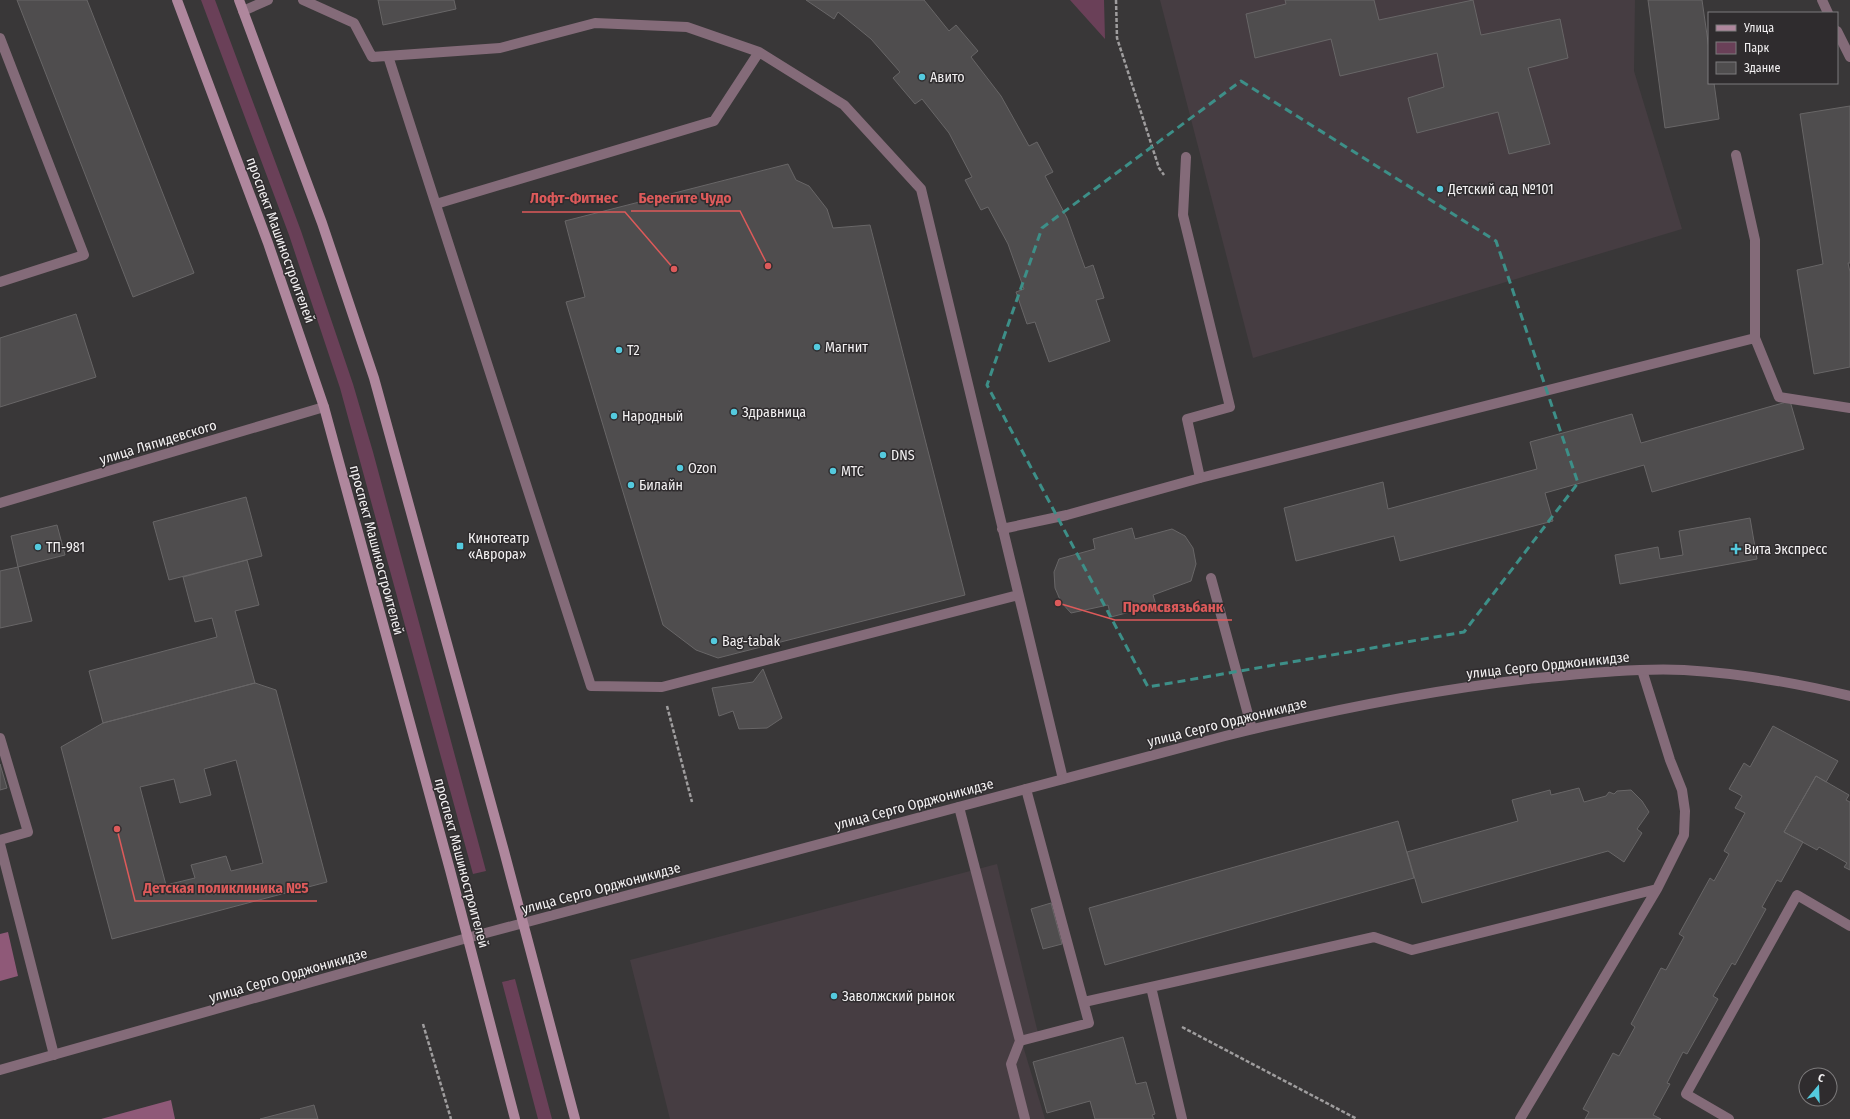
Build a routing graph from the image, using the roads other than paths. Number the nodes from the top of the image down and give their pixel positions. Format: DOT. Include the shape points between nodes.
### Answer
graph roads {
  1 [pos="177,0"];
  2 [pos="239,0"];
  3 [pos="268,0"];
  4 [pos="303,0"];
  5 [pos="1822,0"];
  6 [pos="243,11"];
  7 [pos="1828,12"];
  8 [pos="1838,33"];
  9 [pos="0,38"];
  10 [pos="760,52"];
  11 [pos="388,56"];
  12 [pos="1850,57"];
  13 [pos="1736,155"];
  14 [pos="1186,157"];
  15 [pos="436,204"];
  16 [pos="0,282"];
  17 [pos="1755,338"];
  18 [pos="324,408"];
  19 [pos="1850,408"];
  20 [pos="1200,478"];
  21 [pos="0,503"];
  22 [pos="1002,529"];
  23 [pos="1211,578"];
  24 [pos="1018,595"];
  25 [pos="1642,670"];
  26 [pos="1850,696"];
  27 [pos="1252,729"];
  28 [pos="0,738"];
  29 [pos="1063,779"];
  30 [pos="1026,789"];
  31 [pos="959,807"];
  32 [pos="0,840"];
  33 [pos="0,844"];
  34 [pos="1657,889"];
  35 [pos="523,923"];
  36 [pos="1850,926"];
  37 [pos="467,938"];
  38 [pos="1151,987"];
  39 [pos="1084,1002"];
  40 [pos="1020,1041"];
  41 [pos="54,1055"];
  42 [pos="0,1070"];
  43 [pos="515,1119"];
  44 [pos="575,1119"];
  45 [pos="1025,1119"];
  46 [pos="1182,1119"];
  47 [pos="1520,1119"];
  48 [pos="1729,1119"];
  1 -- 18 [label="main road, проспект Машиностроителей" via="268,243"];
  2 -- 6 [label="main road"];
  3 -- 6 [label="street"];
  4 -- 11 [label="street" via="354,23 372,57"];
  5 -- 7 [label="street"];
  6 -- 35 [label="main road" via="322,223 374,378"];
  8 -- 12 [label="street"];
  9 -- 16 [label="street" via="84,255"];
  10 -- 11 [label="street" via="687,28 594,23 500,48"];
  10 -- 15 [label="street" via="714,122"];
  10 -- 22 [label="street" via="844,105 921,189"];
  11 -- 15 [label="street"];
  13 -- 17 [label="street" via="1755,240"];
  14 -- 20 [label="street" via="1183,215 1230,407 1186,419"];
  15 -- 24 [label="street" via="592,686 662,687"];
  17 -- 19 [label="street" via="1779,397"];
  17 -- 20 [label="street"];
  18 -- 21 [label="street, улица Ляпидевского"];
  18 -- 37 [label="main road, проспект Машиностроителей"];
  20 -- 22 [label="street" via="1067,515"];
  22 -- 24 [label="street"];
  23 -- 27 [label="street"];
  24 -- 29 [label="street"];
  25 -- 26 [label="street, улица Серго Орджоникидзе" via="1711,672 1788,683"];
  25 -- 27 [label="street, улица Серго Орджоникидзе" via="1555,676 1419,693"];
  25 -- 34 [label="street" via="1682,790 1685,811 1684,835"];
  27 -- 29 [label="street, улица Серго Орджоникидзе"];
  28 -- 32 [label="street" via="28,832"];
  29 -- 30 [label="street, улица Серго Орджоникидзе"];
  30 -- 31 [label="street, улица Серго Орджоникидзе"];
  30 -- 39 [label="street"];
  31 -- 35 [label="street, улица Серго Орджоникидзе"];
  31 -- 40 [label="street"];
  33 -- 41 [label="street"];
  34 -- 38 [label="street" via="1412,950 1374,937"];
  34 -- 47 [label="street"];
  35 -- 37 [label="street, улица Серго Орджоникидзе"];
  35 -- 44 [label="main road"];
  36 -- 48 [label="street" via="1797,895 1686,1094"];
  37 -- 41 [label="street, улица Серго Орджоникидзе"];
  37 -- 43 [label="main road, проспект Машиностроителей"];
  38 -- 39 [label="street"];
  38 -- 46 [label="street"];
  39 -- 40 [label="street" via="1089,1022"];
  40 -- 45 [label="street" via="1011,1064"];
  41 -- 42 [label="street, улица Серго Орджоникидзе"];
}
